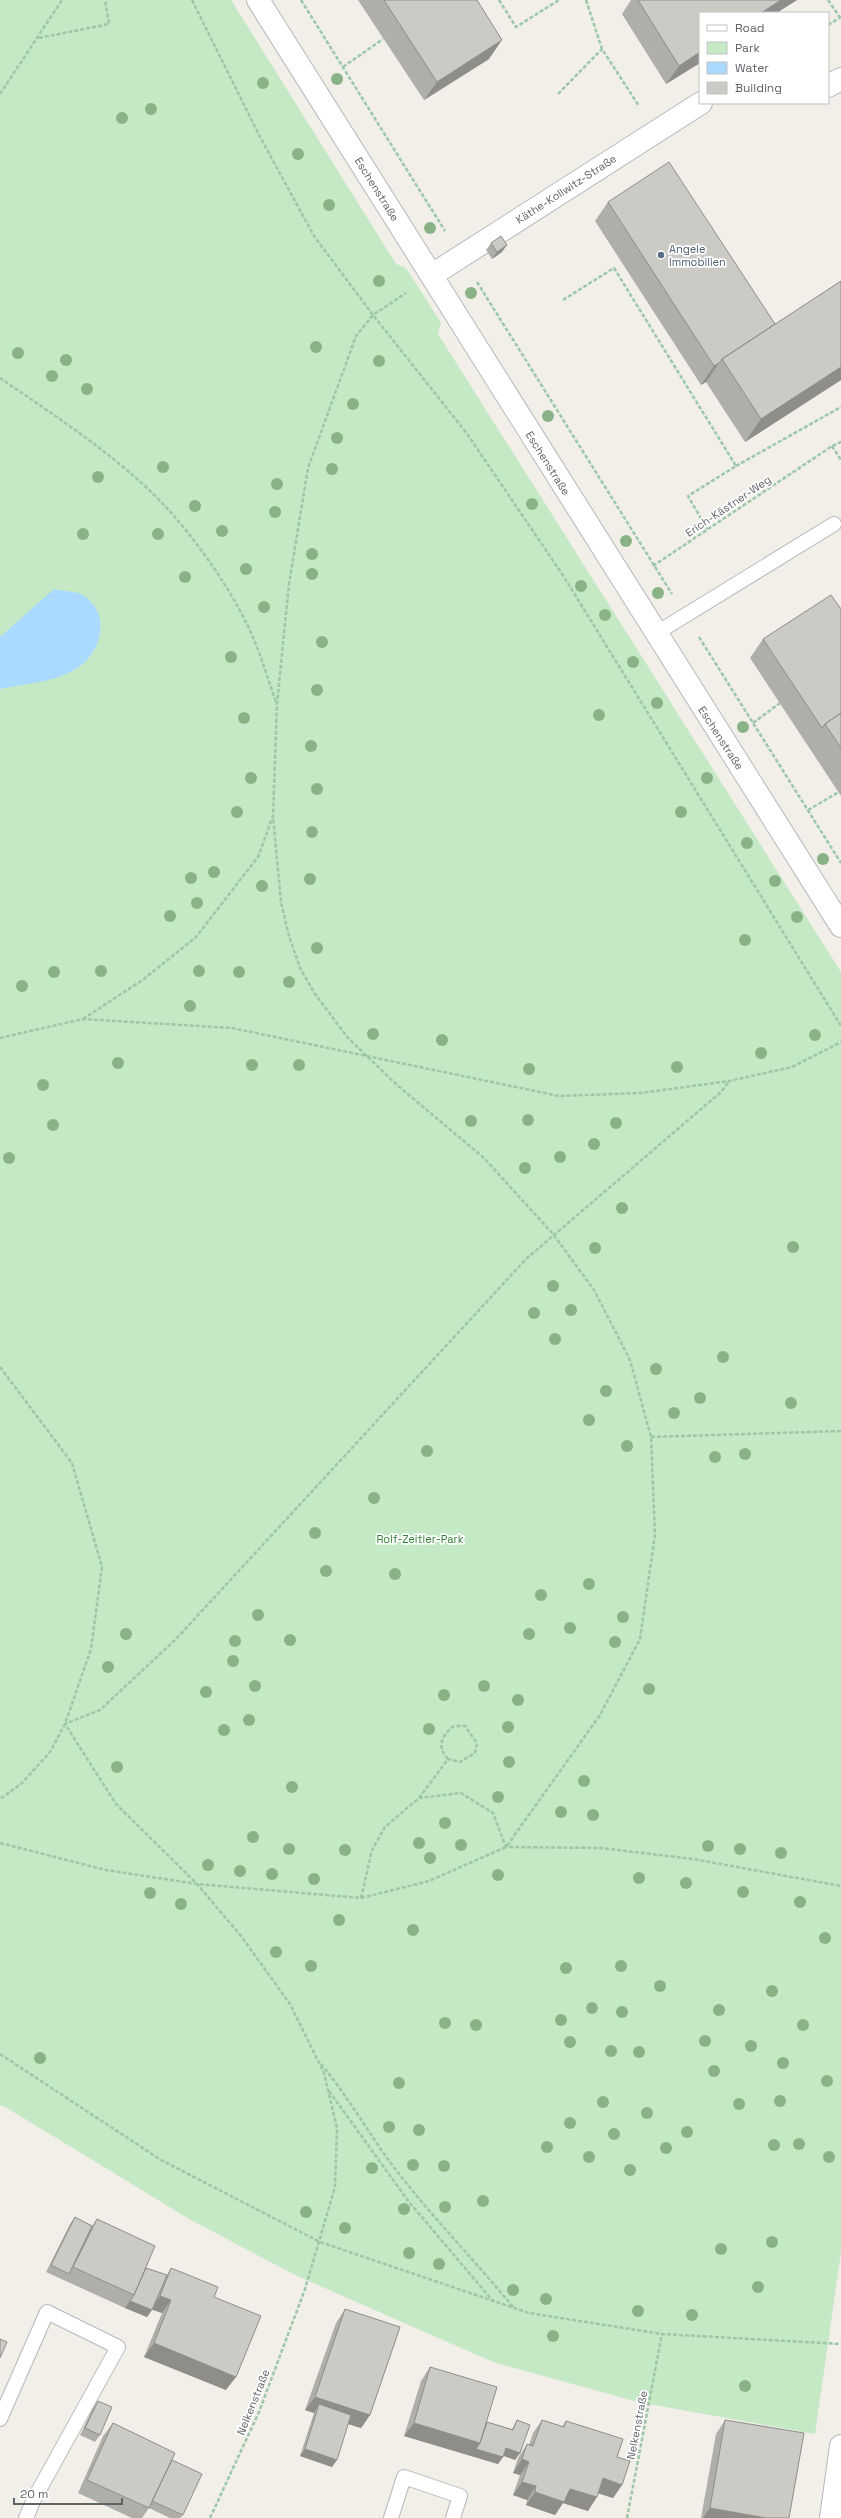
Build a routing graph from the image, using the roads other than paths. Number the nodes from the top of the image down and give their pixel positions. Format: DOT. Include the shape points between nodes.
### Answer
graph roads {
  1 [pos="258,0"];
  2 [pos="841,79"];
  3 [pos="829,85"];
  4 [pos="699,104"];
  5 [pos="432,275"];
  6 [pos="834,524"];
  7 [pos="655,634"];
  8 [pos="841,926"];
  9 [pos="0,2419"];
  10 [pos="841,2446"];
  11 [pos="26,2518"];
  12 [pos="391,2518"];
  13 [pos="453,2518"];
  14 [pos="831,2518"];
  1 -- 5 [label="street, Eschenstraße"];
  2 -- 3 [label="street"];
  4 -- 5 [label="street, Käthe-Kollwitz-Straße"];
  5 -- 7 [label="street, Eschenstraße"];
  6 -- 7 [label="lane"];
  7 -- 8 [label="street, Eschenstraße"];
  9 -- 11 [label="lane" via="47,2312 118,2347"];
  10 -- 14 [label="street"];
  12 -- 13 [label="lane" via="404,2477 460,2496"];
}
